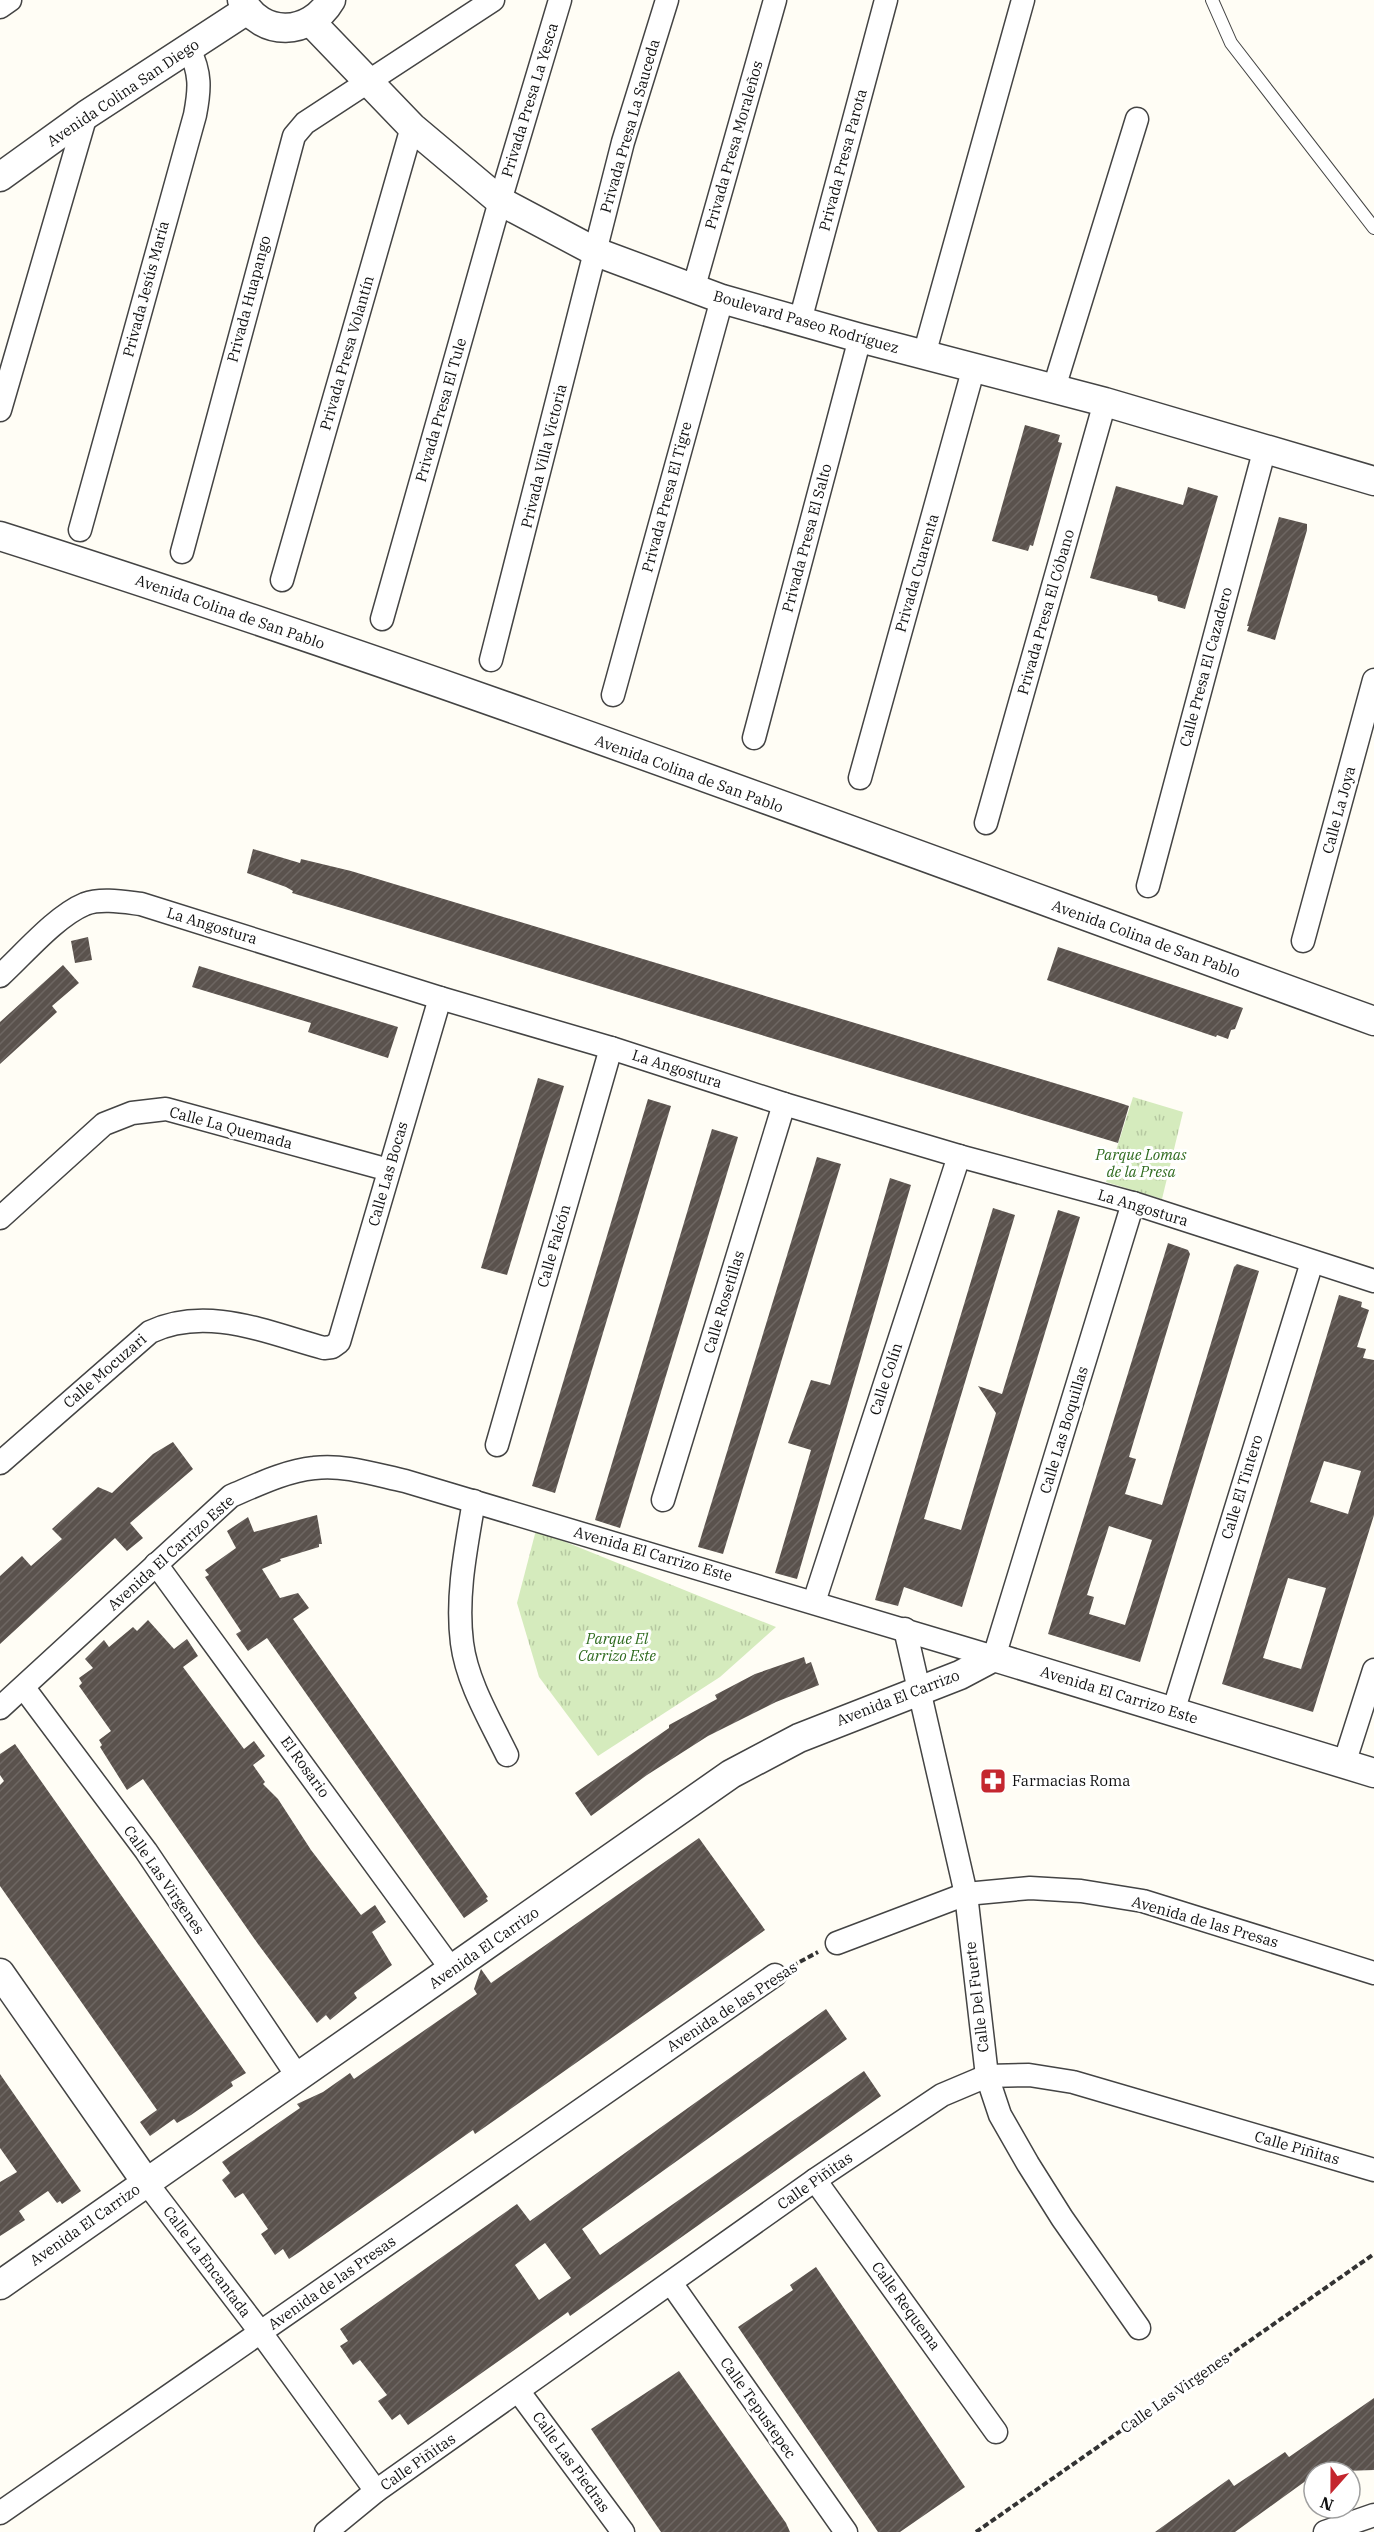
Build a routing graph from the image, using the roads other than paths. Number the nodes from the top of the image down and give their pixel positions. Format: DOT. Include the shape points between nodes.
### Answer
graph roads {
  1 [pos="10,0"];
  2 [pos="331,0"];
  3 [pos="493,0"];
  4 [pos="560,0"];
  5 [pos="667,0"];
  6 [pos="775,0"];
  7 [pos="886,0"];
  8 [pos="1023,0"];
  9 [pos="1212,0"];
  10 [pos="244,5"];
  11 [pos="0,7"];
  12 [pos="311,22"];
  13 [pos="189,49"];
  14 [pos="368,81"];
  15 [pos="86,115"];
  16 [pos="1137,119"];
  17 [pos="412,127"];
  18 [pos="0,177"];
  19 [pos="500,201"];
  20 [pos="1374,228"];
  21 [pos="596,252"];
  22 [pos="693,290"];
  23 [pos="722,299"];
  24 [pos="800,321"];
  25 [pos="860,338"];
  26 [pos="924,355"];
  27 [pos="974,367"];
  28 [pos="1054,388"];
  29 [pos="1106,402"];
  30 [pos="0,410"];
  31 [pos="1265,448"];
  32 [pos="1374,481"];
  33 [pos="80,530"];
  34 [pos="0,536"];
  35 [pos="182,552"];
  36 [pos="282,580"];
  37 [pos="382,619"];
  38 [pos="491,660"];
  39 [pos="1374,680"];
  40 [pos="613,695"];
  41 [pos="754,738"];
  42 [pos="860,778"];
  43 [pos="986,823"];
  44 [pos="1148,886"];
  45 [pos="1303,940"];
  46 [pos="0,976"];
  47 [pos="440,998"];
  48 [pos="1374,1021"];
  49 [pos="611,1048"];
  50 [pos="784,1104"];
  51 [pos="959,1156"];
  52 [pos="388,1170"];
  53 [pos="1133,1203"];
  54 [pos="0,1218"];
  55 [pos="1312,1262"];
  56 [pos="1374,1281"];
  57 [pos="332,1347"];
  58 [pos="497,1445"];
  59 [pos="0,1463"];
  60 [pos="663,1500"];
  61 [pos="474,1501"];
  62 [pos="156,1564"];
  63 [pos="814,1602"];
  64 [pos="905,1629"];
  65 [pos="994,1657"];
  66 [pos="1374,1670"];
  67 [pos="24,1688"];
  68 [pos="919,1689"];
  69 [pos="0,1708"];
  70 [pos="1173,1712"];
  71 [pos="507,1755"];
  72 [pos="1344,1764"];
  73 [pos="1374,1773"];
  74 [pos="966,1894"];
  75 [pos="837,1943"];
  76 [pos="452,1970"];
  77 [pos="0,1973"];
  78 [pos="1374,1974"];
  79 [pos="776,1975"];
  80 [pos="987,2076"];
  81 [pos="298,2077"];
  82 [pos="1374,2170"];
  83 [pos="814,2180"];
  84 [pos="146,2182"];
  85 [pos="671,2283"];
  86 [pos="0,2285"];
  87 [pos="1139,2328"];
  88 [pos="261,2333"];
  89 [pos="519,2392"];
  90 [pos="996,2432"];
  91 [pos="375,2491"];
  92 [pos="0,2513"];
  93 [pos="1374,2515"];
  94 [pos="326,2532"];
  95 [pos="622,2532"];
  96 [pos="846,2532"];
  97 [pos="1325,2532"];
  1 -- 11 [label="street"];
  2 -- 12 [label="street"];
  3 -- 14 [label="street, Privada Huapango"];
  4 -- 19 [label="street, Privada Presa La Yesca"];
  5 -- 21 [label="street, Privada Presa La Sauceda" via="623,142"];
  6 -- 22 [label="street, Privada Presa Moraleños"];
  7 -- 24 [label="street, Privada Presa Parota"];
  8 -- 26 [label="street"];
  9 -- 20 [label="lane" via="1231,43"];
  10 -- 12 [label="street, Avenida Colina San Diego" via="260,22 277,28 295,28"];
  10 -- 13 [label="street, Avenida Colina San Diego"];
  12 -- 14 [label="street, Boulevard Paseo Rodríguez"];
  13 -- 15 [label="street, Avenida Colina San Diego"];
  13 -- 33 [label="street, Privada Jesús María" via="198,68 201,88 195,115"];
  14 -- 17 [label="street, Boulevard Paseo Rodríguez"];
  14 -- 35 [label="street, Privada Huapango" via="304,123 294,136"];
  15 -- 18 [label="street, Avenida Colina San Diego"];
  15 -- 30 [label="street"];
  16 -- 28 [label="street"];
  17 -- 19 [label="street, Boulevard Paseo Rodríguez"];
  17 -- 36 [label="street, Privada Presa Volantín"];
  19 -- 21 [label="street, Boulevard Paseo Rodríguez"];
  19 -- 37 [label="street, Privada Presa El Tule"];
  21 -- 22 [label="street, Boulevard Paseo Rodríguez"];
  21 -- 38 [label="street, Privada Villa Victoria"];
  22 -- 23 [label="street, Boulevard Paseo Rodríguez"];
  23 -- 24 [label="street, Boulevard Paseo Rodríguez"];
  23 -- 40 [label="street, Privada Presa El Tigre"];
  24 -- 25 [label="street, Boulevard Paseo Rodríguez"];
  25 -- 26 [label="street, Boulevard Paseo Rodríguez"];
  25 -- 41 [label="street, Privada Presa El Salto"];
  26 -- 27 [label="street, Boulevard Paseo Rodríguez"];
  27 -- 28 [label="street, Boulevard Paseo Rodríguez"];
  27 -- 42 [label="street, Privada Cuarenta"];
  28 -- 29 [label="street, Boulevard Paseo Rodríguez"];
  29 -- 31 [label="street, Boulevard Paseo Rodríguez"];
  29 -- 43 [label="street, Privada Presa El Cóbano"];
  31 -- 32 [label="street, Boulevard Paseo Rodríguez"];
  31 -- 44 [label="street, Calle Presa El Cazadero"];
  34 -- 48 [label="street, Avenida Colina de San Pablo" via="441,684"];
  39 -- 45 [label="street, Calle La Joya"];
  46 -- 47 [label="street, La Angostura" via="68,915 87,903 110,901 141,904"];
  47 -- 49 [label="street, La Angostura"];
  47 -- 52 [label="street, Calle Las Bocas"];
  49 -- 50 [label="street, La Angostura"];
  49 -- 58 [label="street, Calle Falcón"];
  50 -- 51 [label="street, La Angostura"];
  50 -- 60 [label="street, Calle Rosetillas"];
  51 -- 53 [label="street, La Angostura"];
  51 -- 63 [label="street, Calle Colín"];
  52 -- 54 [label="street, Calle La Quemada" via="166,1109 132,1113 104,1124"];
  52 -- 57 [label="street, Calle Las Bocas" via="339,1342"];
  53 -- 55 [label="street, La Angostura"];
  53 -- 65 [label="street, Calle Las Boquillas"];
  55 -- 56 [label="street, La Angostura"];
  55 -- 70 [label="street, Calle El Tintero"];
  57 -- 59 [label="street, Calle Mocuzari" via="220,1321 170,1323 150,1332"];
  61 -- 62 [label="street, Avenida El Carrizo Este" via="375,1474 315,1467 231,1496"];
  61 -- 63 [label="street, Avenida El Carrizo Este"];
  61 -- 71 [label="street" via="461,1579 462,1645 479,1698"];
  62 -- 67 [label="street, Avenida El Carrizo Este"];
  62 -- 76 [label="street, El Rosario"];
  63 -- 64 [label="street, Avenida El Carrizo Este"];
  64 -- 65 [label="street, Avenida El Carrizo Este"];
  64 -- 68 [label="street, Calle Del Fuerte"];
  65 -- 68 [label="street, Avenida El Carrizo" via="960,1675"];
  65 -- 70 [label="street, Avenida El Carrizo Este"];
  66 -- 72 [label="street"];
  67 -- 69 [label="street, Avenida El Carrizo Este"];
  67 -- 81 [label="street, Calle Las Virgenes" via="146,1851"];
  68 -- 74 [label="street, Calle Del Fuerte"];
  68 -- 76 [label="street, Avenida El Carrizo" via="799,1738 732,1774"];
  70 -- 72 [label="street, Avenida El Carrizo Este"];
  72 -- 73 [label="street, Avenida El Carrizo Este"];
  74 -- 75 [label="street, Avenida de las Presas"];
  74 -- 78 [label="street, Avenida de las Presas" via="1030,1888 1143,1901"];
  74 -- 80 [label="street, Calle Del Fuerte"];
  76 -- 81 [label="street, Avenida El Carrizo"];
  77 -- 84 [label="street, Calle La Encantada"];
  79 -- 88 [label="street, Avenida de las Presas"];
  80 -- 82 [label="street, Calle Piñitas" via="1029,2075 1073,2082"];
  80 -- 83 [label="street, Calle Piñitas" via="942,2095"];
  80 -- 87 [label="street, Calle Del Fuerte" via="1000,2115 1028,2164"];
  81 -- 84 [label="street, Avenida El Carrizo"];
  83 -- 85 [label="street, Calle Piñitas"];
  83 -- 90 [label="street, Calle Requema"];
  84 -- 86 [label="street, Avenida El Carrizo"];
  84 -- 88 [label="street, Calle La Encantada"];
  85 -- 89 [label="street, Calle Piñitas"];
  85 -- 96 [label="street, Calle Tepustepec"];
  88 -- 91 [label="street, Calle La Encantada"];
  88 -- 92 [label="street, Avenida de las Presas"];
  89 -- 91 [label="street, Calle Piñitas"];
  89 -- 95 [label="street, Calle Las Piedras"];
  91 -- 94 [label="street, Calle Piñitas"];
  93 -- 97 [label="street"];
}
